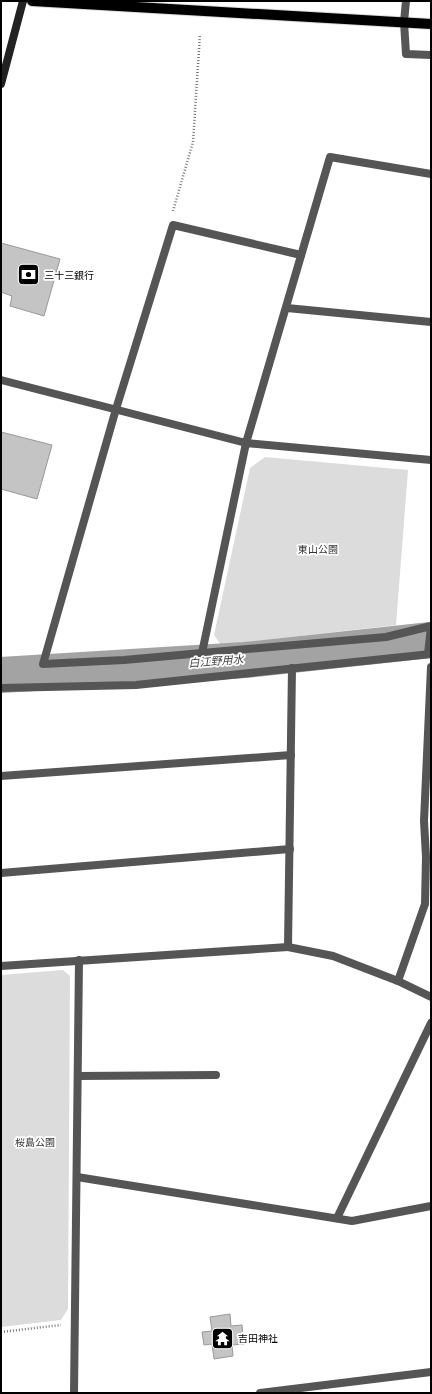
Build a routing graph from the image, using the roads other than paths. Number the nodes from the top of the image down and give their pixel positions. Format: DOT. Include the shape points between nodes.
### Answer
graph roads {
  1 [pos="23,1"];
  2 [pos="32,1"];
  3 [pos="406,1"];
  4 [pos="404,22"];
  5 [pos="428,24"];
  6 [pos="431,55"];
  7 [pos="1,84"];
  8 [pos="431,174"];
  9 [pos="300,255"];
  10 [pos="286,308"];
  11 [pos="431,322"];
  12 [pos="1,380"];
  13 [pos="116,409"];
  14 [pos="246,443"];
  15 [pos="431,460"];
  16 [pos="431,628"];
  17 [pos="429,652"];
  18 [pos="202,653"];
  19 [pos="431,667"];
  20 [pos="292,668"];
  21 [pos="1,688"];
  22 [pos="292,755"];
  23 [pos="1,776"];
  24 [pos="290,850"];
  25 [pos="1,873"];
  26 [pos="288,947"];
  27 [pos="79,960"];
  28 [pos="1,966"];
  29 [pos="398,981"];
  30 [pos="431,997"];
  31 [pos="431,1023"];
  32 [pos="216,1075"];
  33 [pos="78,1076"];
  34 [pos="77,1177"];
  35 [pos="431,1206"];
  36 [pos="337,1218"];
  37 [pos="431,1372"];
  38 [pos="74,1393"];
  39 [pos="260,1393"];
  1 -- 7 [label="main road"];
  2 -- 4 [label="main road"];
  3 -- 4 [label="street"];
  4 -- 5 [label="main road"];
  4 -- 6 [label="street" via="406,54"];
  8 -- 9 [label="street" via="330,157"];
  9 -- 10 [label="street"];
  9 -- 13 [label="street" via="173,225"];
  10 -- 11 [label="street"];
  10 -- 14 [label="street"];
  12 -- 13 [label="street"];
  13 -- 14 [label="street"];
  13 -- 18 [label="street" via="42,664"];
  14 -- 15 [label="street"];
  14 -- 18 [label="street"];
  16 -- 17 [label="street"];
  16 -- 18 [label="street" via="386,636"];
  17 -- 20 [label="street"];
  19 -- 29 [label="street" via="424,821 425,904"];
  20 -- 21 [label="street" via="136,685"];
  20 -- 22 [label="street"];
  22 -- 23 [label="street"];
  22 -- 24 [label="street"];
  24 -- 25 [label="street"];
  24 -- 26 [label="street"];
  26 -- 27 [label="street"];
  26 -- 29 [label="street" via="333,956"];
  27 -- 28 [label="street"];
  27 -- 33 [label="street"];
  29 -- 30 [label="street"];
  31 -- 36 [label="street"];
  32 -- 33 [label="street"];
  33 -- 34 [label="street"];
  34 -- 36 [label="street"];
  34 -- 38 [label="street"];
  35 -- 36 [label="street" via="352,1221"];
  37 -- 39 [label="street"];
}
